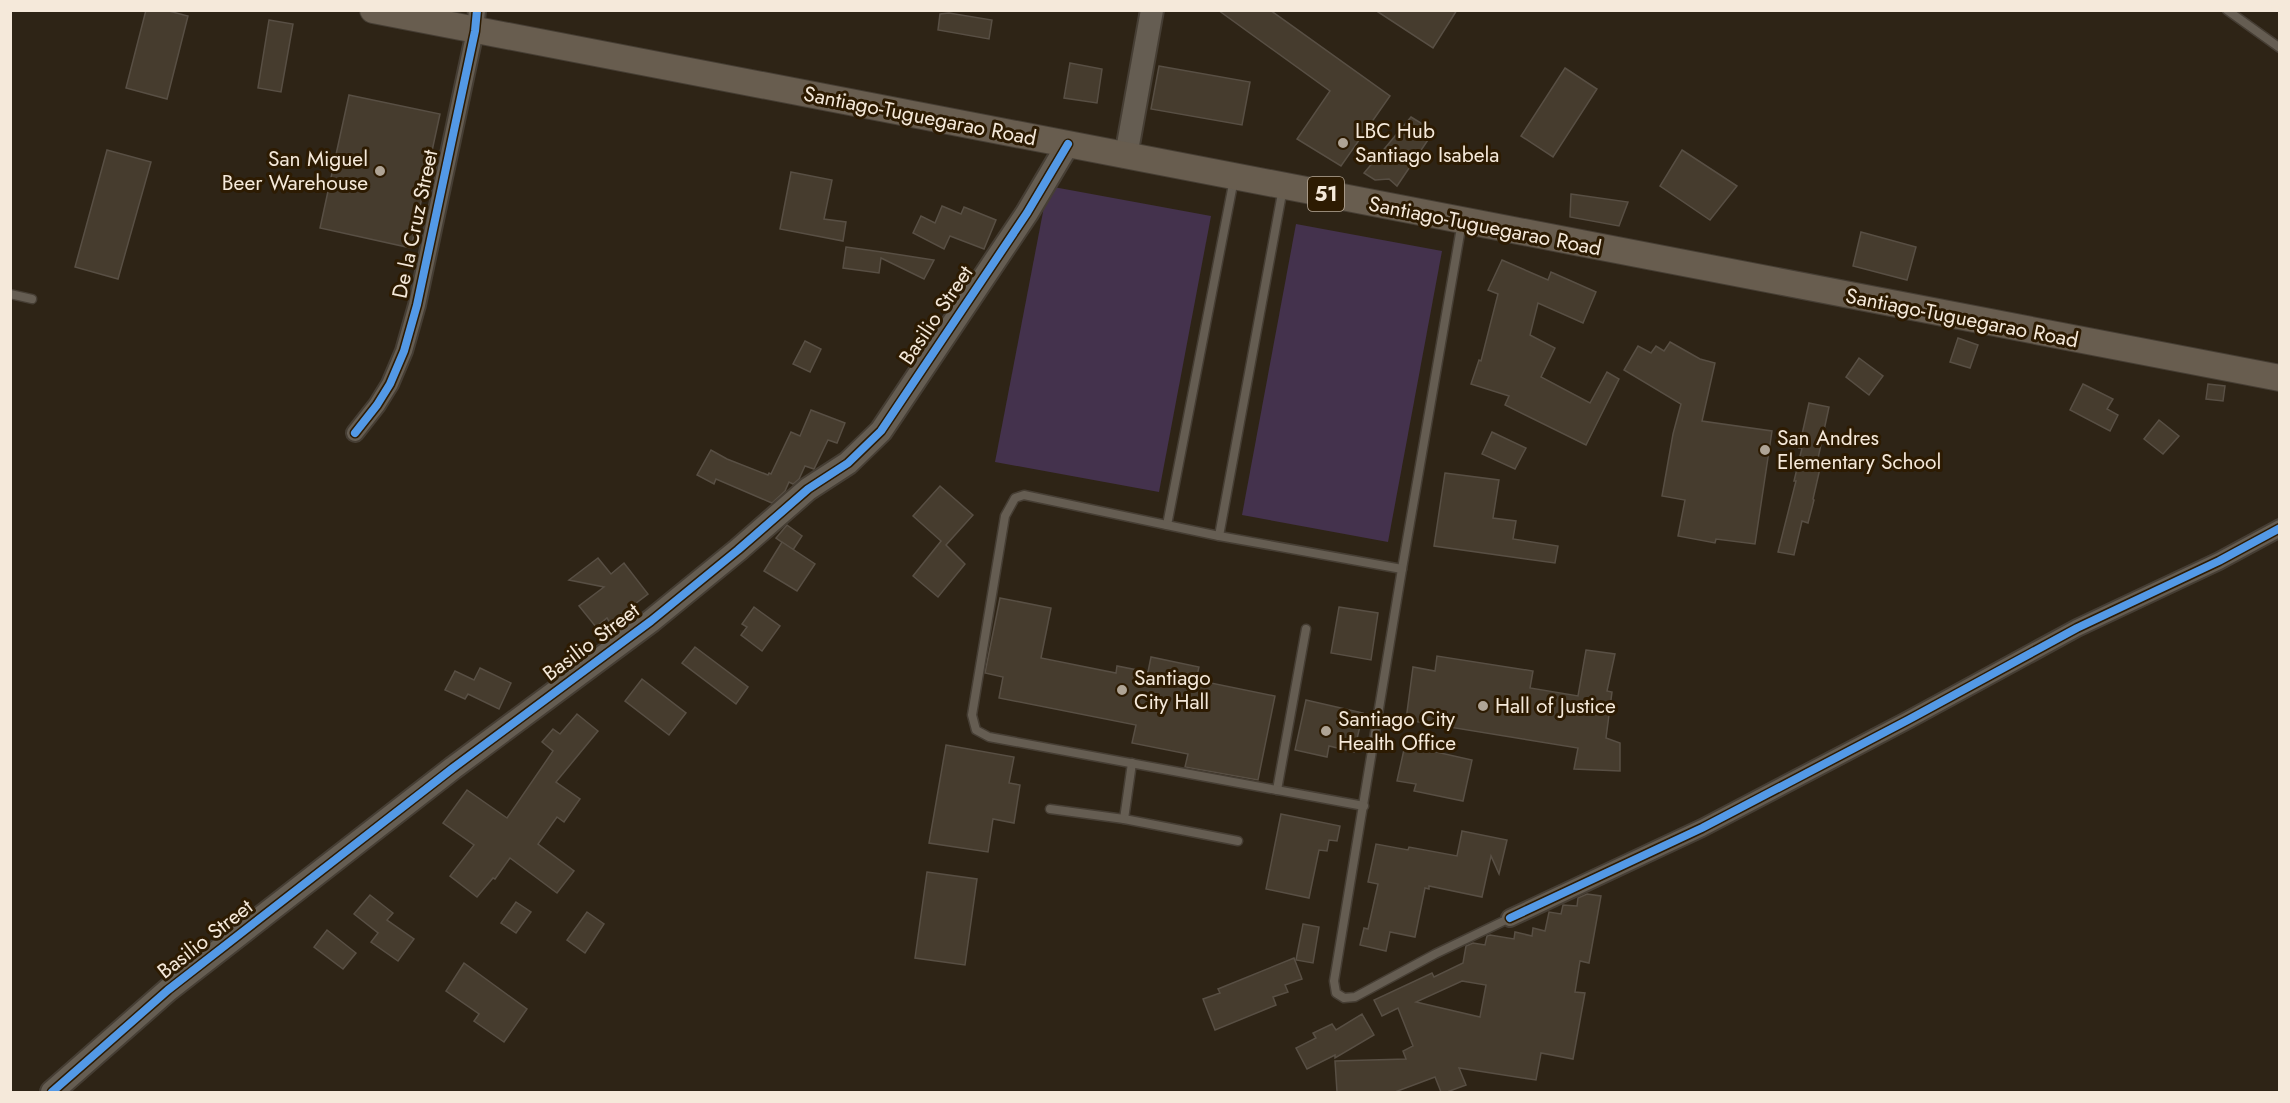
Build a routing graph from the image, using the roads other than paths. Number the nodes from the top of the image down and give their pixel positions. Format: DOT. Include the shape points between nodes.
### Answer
graph roads {
  1 [pos="373,10"];
  2 [pos="1152,10"];
  3 [pos="2227,10"];
  4 [pos="476,21"];
  5 [pos="2280,48"];
  6 [pos="1068,144"];
  7 [pos="1126,156"];
  8 [pos="1234,176"];
  9 [pos="1284,186"];
  10 [pos="1462,222"];
  11 [pos="10,294"];
  12 [pos="32,299"];
  13 [pos="2280,378"];
  14 [pos="355,433"];
  15 [pos="1167,525"];
  16 [pos="2280,528"];
  17 [pos="1219,536"];
  18 [pos="1402,569"];
  19 [pos="1306,628"];
  20 [pos="1132,763"];
  21 [pos="1277,790"];
  22 [pos="1364,807"];
  23 [pos="1050,809"];
  24 [pos="1124,819"];
  25 [pos="1238,841"];
  26 [pos="1510,918"];
  27 [pos="52,1092"];
  1 -- 4 [label="main road, Santiago-Tuguegarao Road / 51"];
  2 -- 7 [label="street"];
  3 -- 5 [label="lane"];
  4 -- 6 [label="main road, Santiago-Tuguegarao Road / 51"];
  4 -- 14 [label="street, De la Cruz Street" via="404,351 390,384"];
  6 -- 7 [label="main road, Santiago-Tuguegarao Road / 51"];
  6 -- 27 [label="street, Basilio Street" via="1027,213 881,431 848,463 808,489 651,621 453,768 168,990"];
  7 -- 8 [label="main road, Santiago-Tuguegarao Road / 51"];
  8 -- 9 [label="main road, Santiago-Tuguegarao Road / 51"];
  8 -- 15 [label="lane"];
  9 -- 10 [label="main road, Santiago-Tuguegarao Road / 51"];
  9 -- 17 [label="lane"];
  10 -- 13 [label="main road, Santiago-Tuguegarao Road / 51"];
  10 -- 18 [label="lane"];
  11 -- 12 [label="lane"];
  15 -- 17 [label="lane"];
  15 -- 20 [label="lane" via="1024,495 1015,498 1005,516 972,715 976,730 989,737"];
  16 -- 26 [label="street" via="2077,628 1702,828"];
  17 -- 18 [label="lane"];
  18 -- 22 [label="lane"];
  19 -- 21 [label="lane"];
  20 -- 21 [label="lane"];
  20 -- 24 [label="lane"];
  21 -- 22 [label="lane"];
  22 -- 26 [label="lane" via="1334,981 1339,996 1355,997"];
  23 -- 24 [label="lane"];
  24 -- 25 [label="lane"];
}
